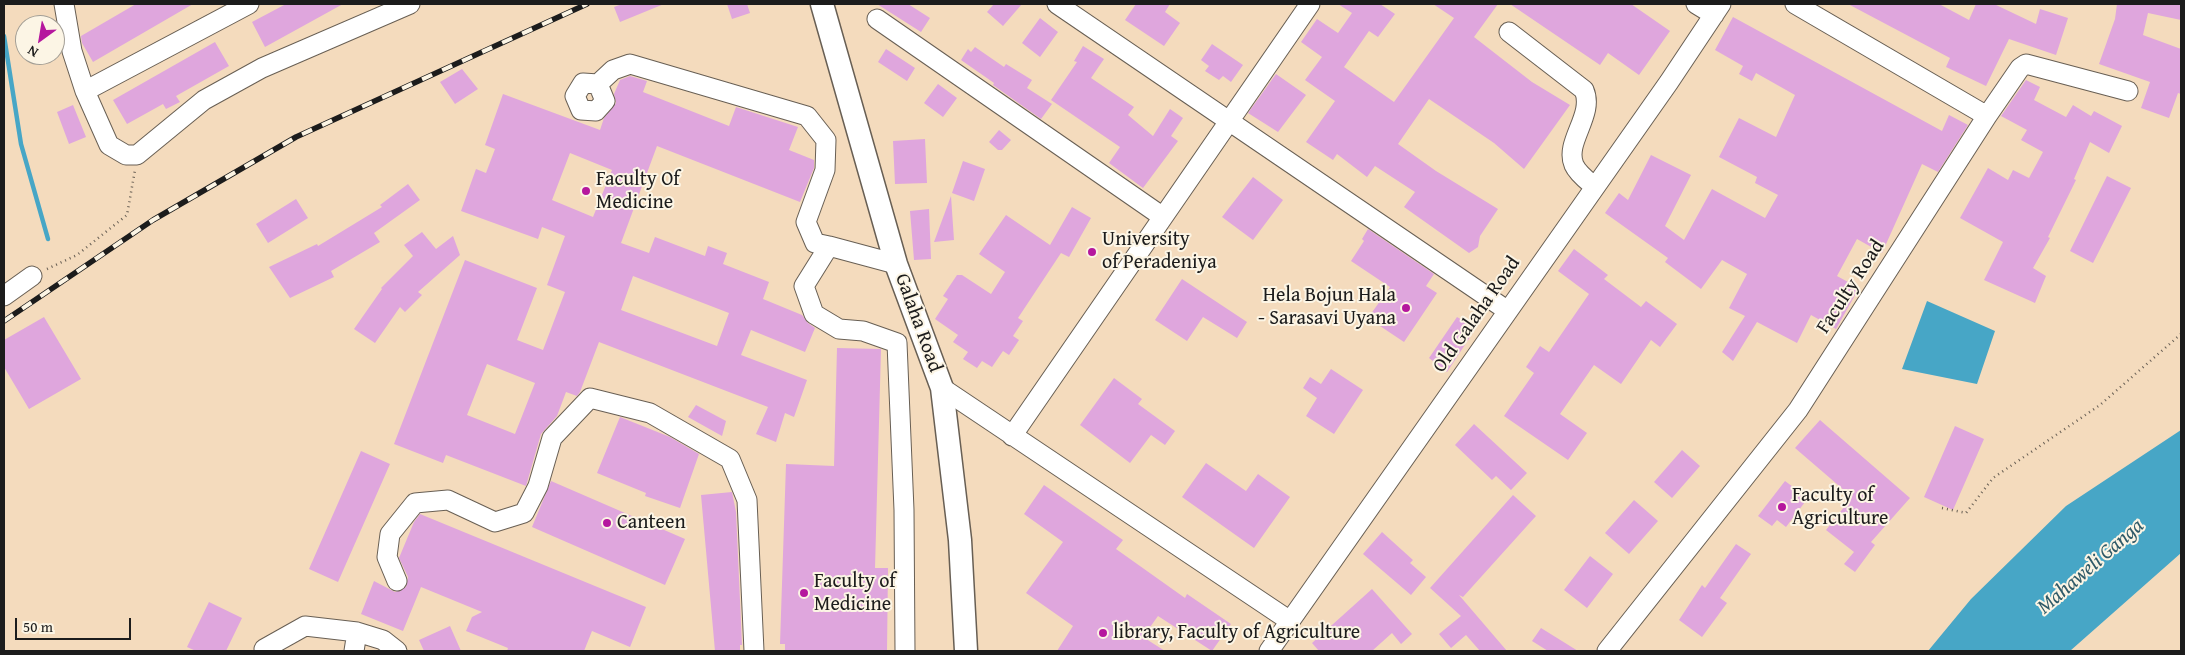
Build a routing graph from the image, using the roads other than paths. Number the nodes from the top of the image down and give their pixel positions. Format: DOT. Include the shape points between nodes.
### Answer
graph roads {
  1 [pos="64,4"];
  2 [pos="249,4"];
  3 [pos="410,4"];
  4 [pos="822,4"];
  5 [pos="1057,4"];
  6 [pos="1310,4"];
  7 [pos="1696,4"];
  8 [pos="1795,4"];
  9 [pos="1717,9"];
  10 [pos="877,19"];
  11 [pos="1509,32"];
  12 [pos="598,84"];
  13 [pos="85,90"];
  14 [pos="2128,91"];
  15 [pos="1987,116"];
  16 [pos="1230,120"];
  17 [pos="1595,187"];
  18 [pos="1163,217"];
  19 [pos="829,246"];
  20 [pos="896,264"];
  21 [pos="32,276"];
  22 [pos="4,296"];
  23 [pos="1508,311"];
  24 [pos="942,388"];
  25 [pos="1012,436"];
  26 [pos="397,581"];
  27 [pos="1290,621"];
  28 [pos="357,632"];
  29 [pos="264,651"];
  30 [pos="354,651"];
  31 [pos="396,651"];
  32 [pos="754,651"];
  33 [pos="905,651"];
  34 [pos="966,651"];
  35 [pos="1269,651"];
  36 [pos="1607,651"];
  1 -- 13 [label="street" via="72,50"];
  2 -- 13 [label="street"];
  3 -- 13 [label="street" via="262,68 212,95 138,154 126,155 109,144"];
  4 -- 20 [label="main road, Galaha Road"];
  5 -- 16 [label="street"];
  6 -- 16 [label="street"];
  7 -- 9 [label="street"];
  8 -- 15 [label="street"];
  9 -- 17 [label="street, Old Galaha Road"];
  10 -- 18 [label="street"];
  11 -- 17 [label="street" via="1584,90 1587,105 1572,154 1574,165"];
  12 -- 19 [label="street" via="613,70 630,64 807,116 826,140 825,170 806,222 815,243"];
  14 -- 15 [label="street, Faculty Road" via="2026,64"];
  15 -- 36 [label="street, Faculty Road" via="1798,410"];
  16 -- 18 [label="street"];
  16 -- 23 [label="street"];
  17 -- 23 [label="street, Old Galaha Road"];
  18 -- 25 [label="street"];
  19 -- 20 [label="street"];
  19 -- 33 [label="street" via="804,286 814,314 839,329 863,330 897,343 904,510"];
  20 -- 24 [label="main road, Galaha Road"];
  21 -- 22 [label="street"];
  23 -- 27 [label="street, Old Galaha Road"];
  24 -- 25 [label="street"];
  24 -- 34 [label="main road, Galaha Road" via="960,540"];
  25 -- 27 [label="street"];
  26 -- 32 [label="street" via="387,557 390,534 415,503 448,500 495,522 524,512 538,486 552,438 590,398 650,413 730,459 747,500"];
  27 -- 35 [label="street, Old Galaha Road"];
  28 -- 29 [label="street" via="305,626"];
  28 -- 30 [label="street"];
  28 -- 31 [label="street" via="383,640"];
}
